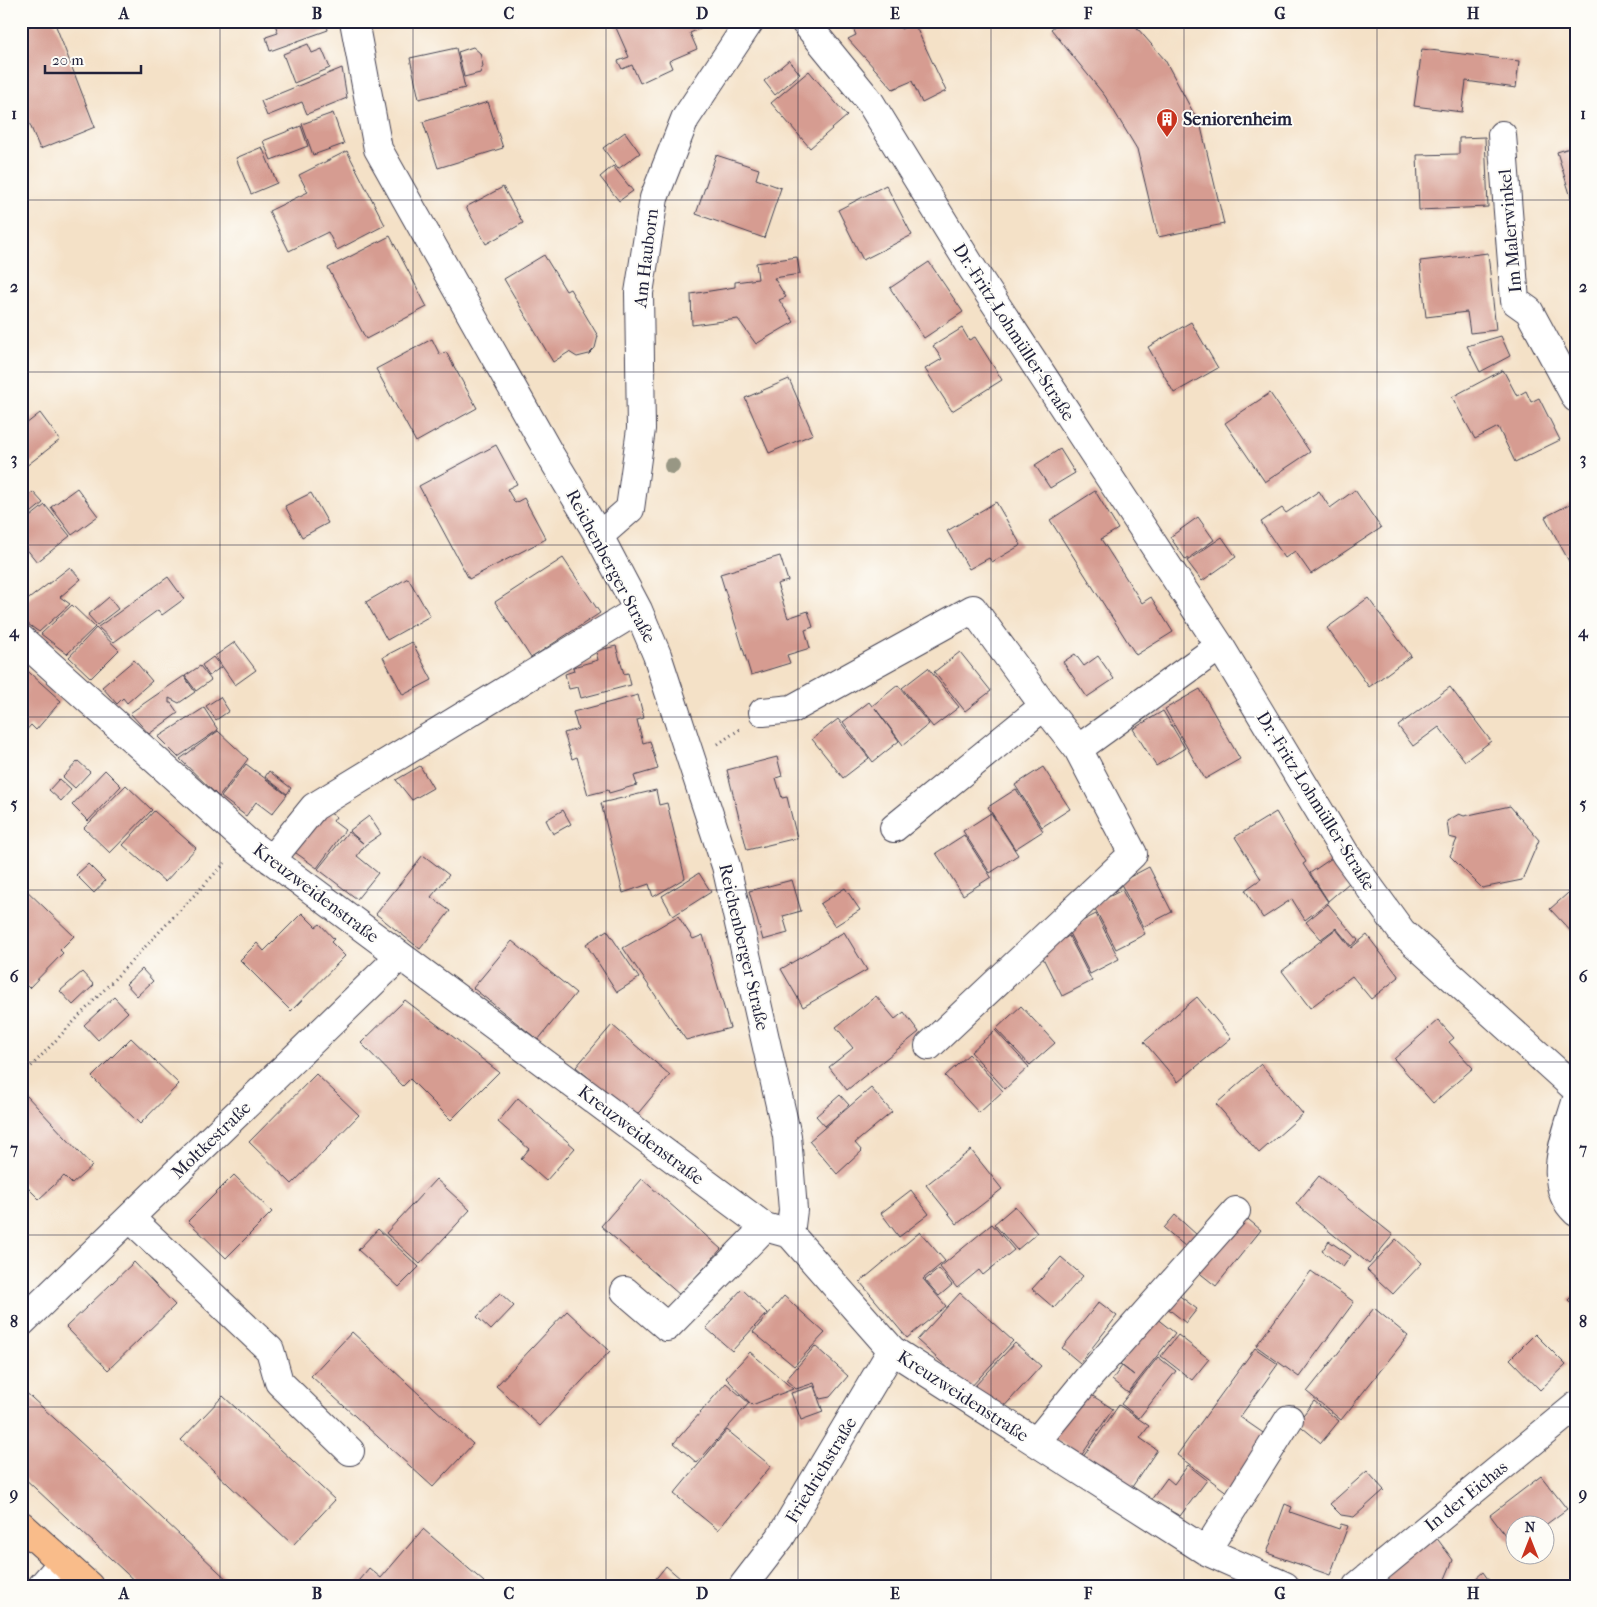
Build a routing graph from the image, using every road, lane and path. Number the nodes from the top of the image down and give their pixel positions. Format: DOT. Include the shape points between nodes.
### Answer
graph roads {
  1 [pos="354,21"];
  2 [pos="750,21"];
  3 [pos="804,21"];
  4 [pos="1502,134"];
  5 [pos="1576,398"];
  6 [pos="599,536"];
  7 [pos="638,610"];
  8 [pos="21,639"];
  9 [pos="1220,646"];
  10 [pos="1044,706"];
  11 [pos="763,712"];
  12 [pos="1078,749"];
  13 [pos="693,761"];
  14 [pos="894,828"];
  15 [pos="246,841"];
  16 [pos="271,860"];
  17 [pos="400,956"];
  18 [pos="929,1046"];
  19 [pos="21,1077"];
  20 [pos="1576,1089"];
  21 [pos="1576,1102"];
  22 [pos="1236,1211"];
  23 [pos="1576,1212"];
  24 [pos="130,1218"];
  25 [pos="778,1230"];
  26 [pos="625,1291"];
  27 [pos="21,1323"];
  28 [pos="892,1350"];
  29 [pos="1576,1406"];
  30 [pos="1289,1419"];
  31 [pos="1036,1442"];
  32 [pos="350,1451"];
  33 [pos="21,1525"];
  34 [pos="1206,1551"];
  35 [pos="63,1562"];
  36 [pos="1276,1584"];
  37 [pos="42,1586"];
  38 [pos="89,1586"];
  39 [pos="743,1586"];
  40 [pos="1357,1586"];
  1 -- 6 [label="street, Reichenberger Straße" via="378,149"];
  2 -- 6 [label="street, Am Hauborn" via="686,120 654,198 639,293 641,429 630,509"];
  3 -- 9 [label="street, Dr.-Fritz-Lohmüller-Straße" via="870,102 972,268"];
  4 -- 5 [label="street, Im Malerwinkel" via="1515,301 1529,311"];
  6 -- 7 [label="street, Reichenberger Straße"];
  7 -- 13 [label="street, Reichenberger Straße"];
  7 -- 16 [label="street" via="314,808"];
  8 -- 15 [label="street, Kreuzweidenstraße"];
  9 -- 12 [label="street"];
  9 -- 20 [label="street, Dr.-Fritz-Lohmüller-Straße" via="1346,855 1402,932"];
  10 -- 11 [label="street" via="973,609 792,709"];
  10 -- 12 [label="street"];
  10 -- 14 [label="street"];
  11 -- 13 [label="path"];
  12 -- 18 [label="street" via="1133,854"];
  13 -- 25 [label="street, Reichenberger Straße" via="726,866 787,1136 793,1210"];
  15 -- 16 [label="street, Kreuzweidenstraße"];
  15 -- 19 [label="path"];
  16 -- 17 [label="street, Kreuzweidenstraße"];
  17 -- 24 [label="street, Moltkestraße"];
  17 -- 25 [label="street, Kreuzweidenstraße"];
  21 -- 23 [label="street" via="1559,1165 1565,1202"];
  22 -- 31 [label="street"];
  24 -- 27 [label="street, Moltkestraße"];
  24 -- 32 [label="street" via="270,1350 279,1382"];
  25 -- 26 [label="street" via="667,1327"];
  25 -- 28 [label="street, Kreuzweidenstraße"];
  28 -- 31 [label="street, Kreuzweidenstraße"];
  28 -- 39 [label="street, Friedrichstraße" via="780,1538"];
  29 -- 40 [label="street, In der Eichas"];
  30 -- 34 [label="street"];
  31 -- 34 [label="street, Kreuzweidenstraße"];
  33 -- 35 [label="main road"];
  34 -- 36 [label="street, Kreuzweidenstraße"];
  35 -- 37 [label="street"];
  35 -- 38 [label="main road"];
}
